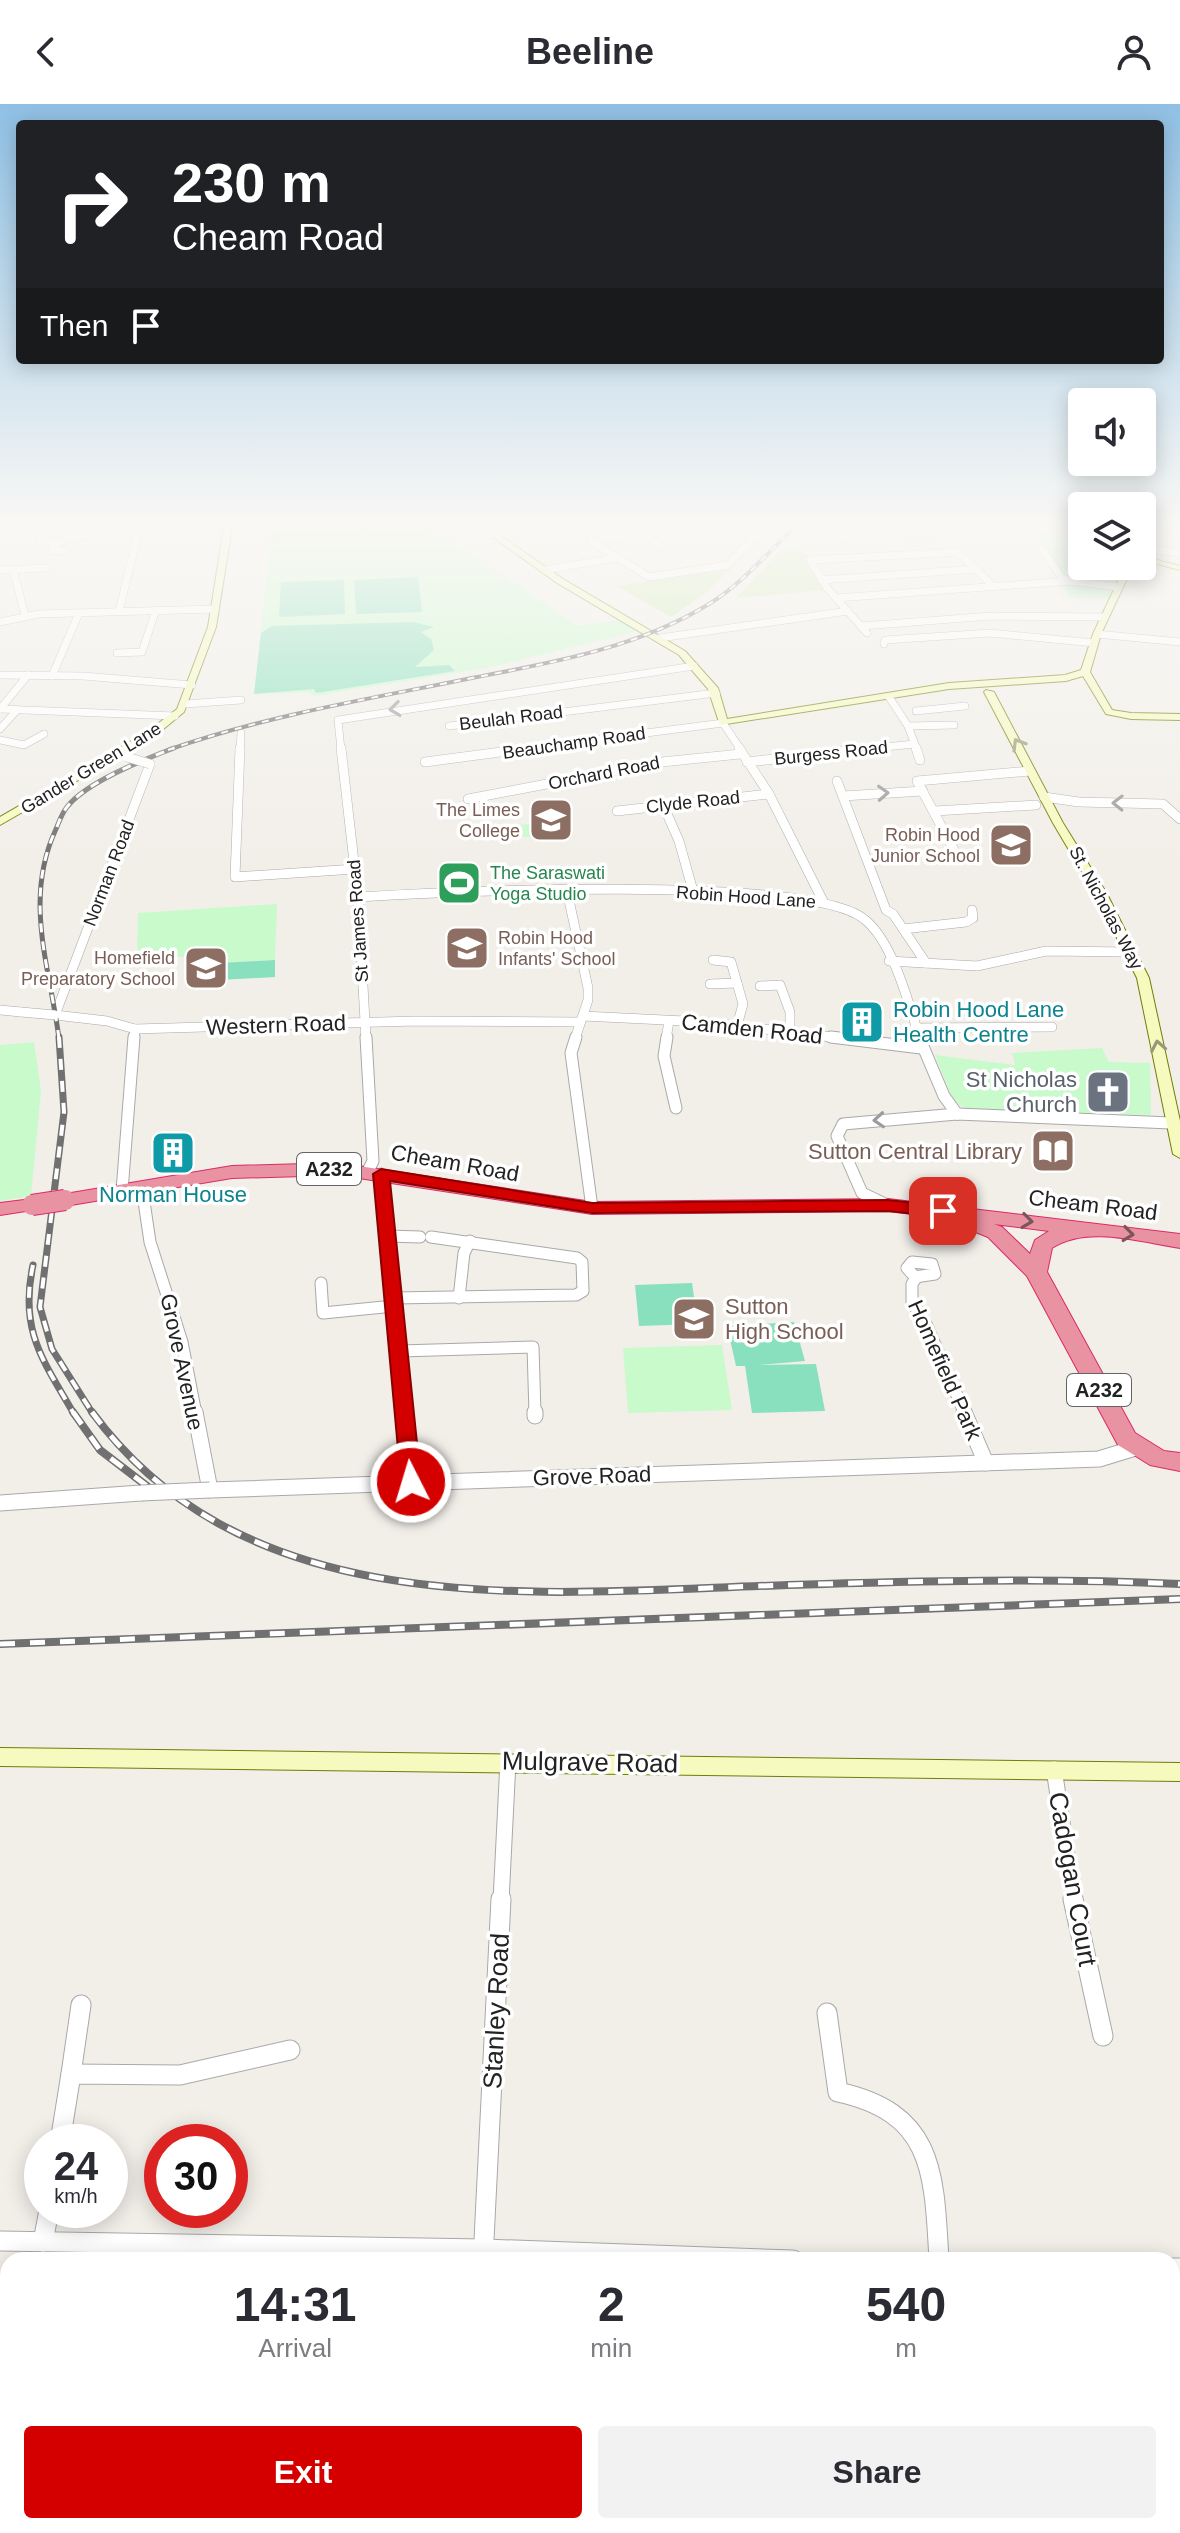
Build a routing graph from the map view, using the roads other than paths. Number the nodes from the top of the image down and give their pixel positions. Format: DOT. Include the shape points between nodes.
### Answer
graph roads {
  1 [pos="67,640"];
  2 [pos="147,640"];
  3 [pos="206,640"];
  4 [pos="663,640"];
  5 [pos="885,640"];
  6 [pos="1095,640"];
  7 [pos="1145,640"];
  8 [pos="1180,642"];
  9 [pos="884,644"];
  10 [pos="117,653"];
  11 [pos="694,666"];
  12 [pos="1085,672"];
  13 [pos="0,675"];
  14 [pos="28,675"];
  15 [pos="52,676"];
  16 [pos="1066,678"];
  17 [pos="192,685"];
  18 [pos="1092,686"];
  19 [pos="992,688"];
  20 [pos="716,693"];
  21 [pos="889,697"];
  22 [pos="241,700"];
  23 [pos="185,704"];
  24 [pos="965,706"];
  25 [pos="0,709"];
  26 [pos="17,710"];
  27 [pos="932,710"];
  28 [pos="916,711"];
  29 [pos="175,716"];
  30 [pos="1180,717"];
  31 [pos="723,723"];
  32 [pos="941,725"];
  33 [pos="954,725"];
  34 [pos="449,726"];
  35 [pos="908,726"];
  36 [pos="0,729"];
  37 [pos="241,733"];
  38 [pos="44,734"];
  39 [pos="0,740"];
  40 [pos="914,744"];
  41 [pos="740,754"];
  42 [pos="122,756"];
  43 [pos="920,760"];
  44 [pos="425,762"];
  45 [pos="747,762"];
  46 [pos="1030,771"];
  47 [pos="837,781"];
  48 [pos="923,791"];
  49 [pos="769,794"];
  50 [pos="843,796"];
  51 [pos="468,799"];
  52 [pos="1040,801"];
  53 [pos="663,805"];
  54 [pos="617,811"];
  55 [pos="935,811"];
  56 [pos="1179,819"];
  57 [pos="0,822"];
  58 [pos="954,850"];
  59 [pos="355,869"];
  60 [pos="567,891"];
  61 [pos="693,891"];
  62 [pos="358,897"];
  63 [pos="823,901"];
  64 [pos="886,910"];
  65 [pos="972,910"];
  66 [pos="861,915"];
  67 [pos="903,929"];
  68 [pos="1131,952"];
  69 [pos="713,960"];
  70 [pos="889,961"];
  71 [pos="926,963"];
  72 [pos="737,983"];
  73 [pos="710,984"];
  74 [pos="760,986"];
  75 [pos="0,1010"];
  76 [pos="55,1015"];
  77 [pos="581,1019"];
  78 [pos="669,1021"];
  79 [pos="365,1022"];
  80 [pos="737,1026"];
  81 [pos="1052,1027"];
  82 [pos="915,1028"];
  83 [pos="135,1029"];
  84 [pos="790,1032"];
  85 [pos="921,1048"];
  86 [pos="676,1108"];
  87 [pos="957,1114"];
  88 [pos="1173,1116"];
  89 [pos="1180,1154"];
  90 [pos="374,1174"];
  91 [pos="132,1189"];
  92 [pos="888,1205"];
  93 [pos="810,1206"];
  94 [pos="592,1208"];
  95 [pos="0,1209"];
  96 [pos="1087,1229"];
  97 [pos="388,1236"];
  98 [pos="1177,1237"];
  99 [pos="470,1241"];
  100 [pos="1036,1272"];
  101 [pos="916,1278"];
  102 [pos="321,1283"];
  103 [pos="459,1298"];
  104 [pos="394,1302"];
  105 [pos="323,1313"];
  106 [pos="308,1319"];
  107 [pos="400,1351"];
  108 [pos="535,1416"];
  109 [pos="1135,1448"];
  110 [pos="1180,1462"];
  111 [pos="986,1463"];
  112 [pos="411,1482"];
  113 [pos="210,1490"];
  114 [pos="0,1503"];
  115 [pos="0,1757"];
  116 [pos="508,1761"];
  117 [pos="1054,1769"];
  118 [pos="1180,1772"];
  119 [pos="81,2005"];
  120 [pos="827,2013"];
  121 [pos="1103,2036"];
  122 [pos="290,2050"];
  123 [pos="71,2074"];
  124 [pos="63,2124"];
  125 [pos="46,2228"];
  126 [pos="0,2241"];
  127 [pos="43,2242"];
  128 [pos="410,2252"];
  129 [pos="483,2252"];
  130 [pos="939,2252"];
  1 -- 15 [label="street"];
  2 -- 10 [label="street" via="142,652"];
  3 -- 17 [label="street, Gander Green Lane"];
  4 -- 11 [label="street"];
  5 -- 9 [label="street"];
  6 -- 12 [label="street"];
  7 -- 8 [label="street"];
  11 -- 20 [label="street"];
  11 -- 59 [label="street, St James Road, one-way" via="340,718"];
  12 -- 16 [label="street"];
  12 -- 18 [label="street"];
  13 -- 14 [label="street"];
  14 -- 15 [label="street"];
  14 -- 25 [label="street"];
  15 -- 17 [label="street"];
  16 -- 18 [label="street"];
  16 -- 19 [label="street"];
  17 -- 23 [label="street, Gander Green Lane"];
  18 -- 30 [label="street" via="1109,712"];
  19 -- 21 [label="street" via="959,685"];
  46 -- 19 [label="street, St. Nicholas Way, one-way"];
  20 -- 31 [label="street"];
  20 -- 34 [label="street, Beulah Road"];
  21 -- 31 [label="street"];
  21 -- 35 [label="street"];
  22 -- 23 [label="street"];
  23 -- 29 [label="street, Gander Green Lane"];
  24 -- 27 [label="street"];
  25 -- 26 [label="street"];
  26 -- 29 [label="street"];
  26 -- 36 [label="street"];
  27 -- 28 [label="street"];
  27 -- 32 [label="street"];
  29 -- 42 [label="street, Gander Green Lane"];
  31 -- 41 [label="street"];
  31 -- 44 [label="street, Beauchamp Road"];
  32 -- 33 [label="street"];
  32 -- 35 [label="street"];
  35 -- 40 [label="street"];
  37 -- 59 [label="street" via="235,877"];
  38 -- 39 [label="street" via="27,744"];
  40 -- 43 [label="street"];
  40 -- 45 [label="street, Burgess Road"];
  41 -- 45 [label="street"];
  41 -- 51 [label="street, Orchard Road" via="662,762"];
  42 -- 57 [label="street, Gander Green Lane"];
  42 -- 76 [label="street, Norman Road, bridge" via="150,764"];
  45 -- 49 [label="street"];
  46 -- 48 [label="street" via="920,780"];
  46 -- 52 [label="street, St. Nicholas Way"];
  47 -- 50 [label="street"];
  50 -- 48 [label="street, one-way"];
  48 -- 55 [label="street"];
  49 -- 53 [label="street, Clyde Road"];
  49 -- 63 [label="street"];
  50 -- 64 [label="street"];
  52 -- 55 [label="street"];
  56 -- 52 [label="street, one-way" via="1165,804"];
  52 -- 68 [label="street, St. Nicholas Way"];
  53 -- 54 [label="street, Clyde Road"];
  53 -- 61 [label="street"];
  55 -- 58 [label="street"];
  59 -- 62 [label="street, St James Road"];
  60 -- 61 [label="street, Robin Hood Lane"];
  60 -- 62 [label="street, Robin Hood Lane"];
  60 -- 77 [label="street" via="588,988"];
  61 -- 63 [label="street, Robin Hood Lane"];
  62 -- 79 [label="street, St James Road"];
  63 -- 66 [label="street, Robin Hood Lane"];
  64 -- 66 [label="street"];
  64 -- 67 [label="street"];
  65 -- 67 [label="street" via="973,918 966,922"];
  66 -- 70 [label="street"];
  67 -- 71 [label="street"];
  68 -- 71 [label="street" via="1046,951 977,966"];
  88 -- 68 [label="street, St. Nicholas Way, one-way" via="1152,1011"];
  69 -- 72 [label="street" via="731,962"];
  70 -- 71 [label="street"];
  70 -- 82 [label="street"];
  72 -- 73 [label="street"];
  72 -- 80 [label="street" via="743,1004"];
  74 -- 84 [label="street" via="780,985 786,993"];
  75 -- 76 [label="street, Western Road, bridge"];
  76 -- 83 [label="street, Western Road"];
  77 -- 78 [label="street, Camden Road"];
  77 -- 79 [label="street, Western Road"];
  77 -- 94 [label="street" via="571,1053"];
  78 -- 80 [label="street, Camden Road"];
  78 -- 86 [label="street" via="664,1056"];
  79 -- 83 [label="street, Western Road"];
  79 -- 90 [label="street, St James Road"];
  80 -- 84 [label="street, Camden Road"];
  81 -- 82 [label="street"];
  82 -- 85 [label="street"];
  83 -- 91 [label="street"];
  84 -- 85 [label="street, Camden Road"];
  85 -- 87 [label="street"];
  87 -- 88 [label="street"];
  87 -- 92 [label="street, one-way" via="851,1122 838,1131 862,1193"];
  88 -- 89 [label="street, St. Nicholas Way"];
  90 -- 91 [label="highway, Cheam Road / A232" via="299,1168 232,1172"];
  90 -- 94 [label="highway, Cheam Road / A232"];
  90 -- 97 [label="street, St James Road"];
  91 -- 95 [label="highway, Cheam Road / A232, bridge"];
  91 -- 113 [label="street, Grove Avenue" via="182,1342"];
  92 -- 93 [label="highway, Cheam Road / A232"];
  92 -- 96 [label="highway, Cheam Road / A232, one-way"];
  93 -- 94 [label="highway, Cheam Road / A232"];
  93 -- 100 [label="highway, Cheam Road / A232" via="971,1223 995,1232"];
  96 -- 98 [label="highway, Cheam Road / A232, one-way"];
  96 -- 100 [label="highway, A232" via="1058,1235 1042,1245"];
  97 -- 99 [label="street"];
  97 -- 104 [label="street, St James Road"];
  99 -- 103 [label="street"];
  99 -- 103 [label="street" via="581,1259 583,1291"];
  100 -- 109 [label="highway, A232"];
  101 -- 111 [label="street, Homefield Park" via="912,1302"];
  102 -- 105 [label="street"];
  103 -- 104 [label="street"];
  104 -- 105 [label="street"];
  104 -- 107 [label="street, St James Road"];
  105 -- 106 [label="street"];
  107 -- 108 [label="street" via="533,1347"];
  107 -- 112 [label="street, St James Road"];
  109 -- 110 [label="highway"];
  109 -- 111 [label="street, Grove Road" via="1099,1459"];
  111 -- 112 [label="street, Grove Road"];
  112 -- 113 [label="street, Grove Road"];
  113 -- 114 [label="street, Grove Road, bridge"];
  115 -- 116 [label="street, Mulgrave Road"];
  116 -- 117 [label="street, Mulgrave Road"];
  116 -- 129 [label="street, Stanley Road"];
  117 -- 118 [label="street, Mulgrave Road"];
  117 -- 121 [label="street, Cadogan Court" via="1065,1862"];
  119 -- 123 [label="street"];
  120 -- 130 [label="street" via="838,2092 876,2100 907,2122 922,2145 935,2186"];
  122 -- 123 [label="street" via="180,2075"];
  123 -- 124 [label="street"];
  125 -- 127 [label="street"];
  126 -- 127 [label="street"];
  127 -- 128 [label="street"];
}
